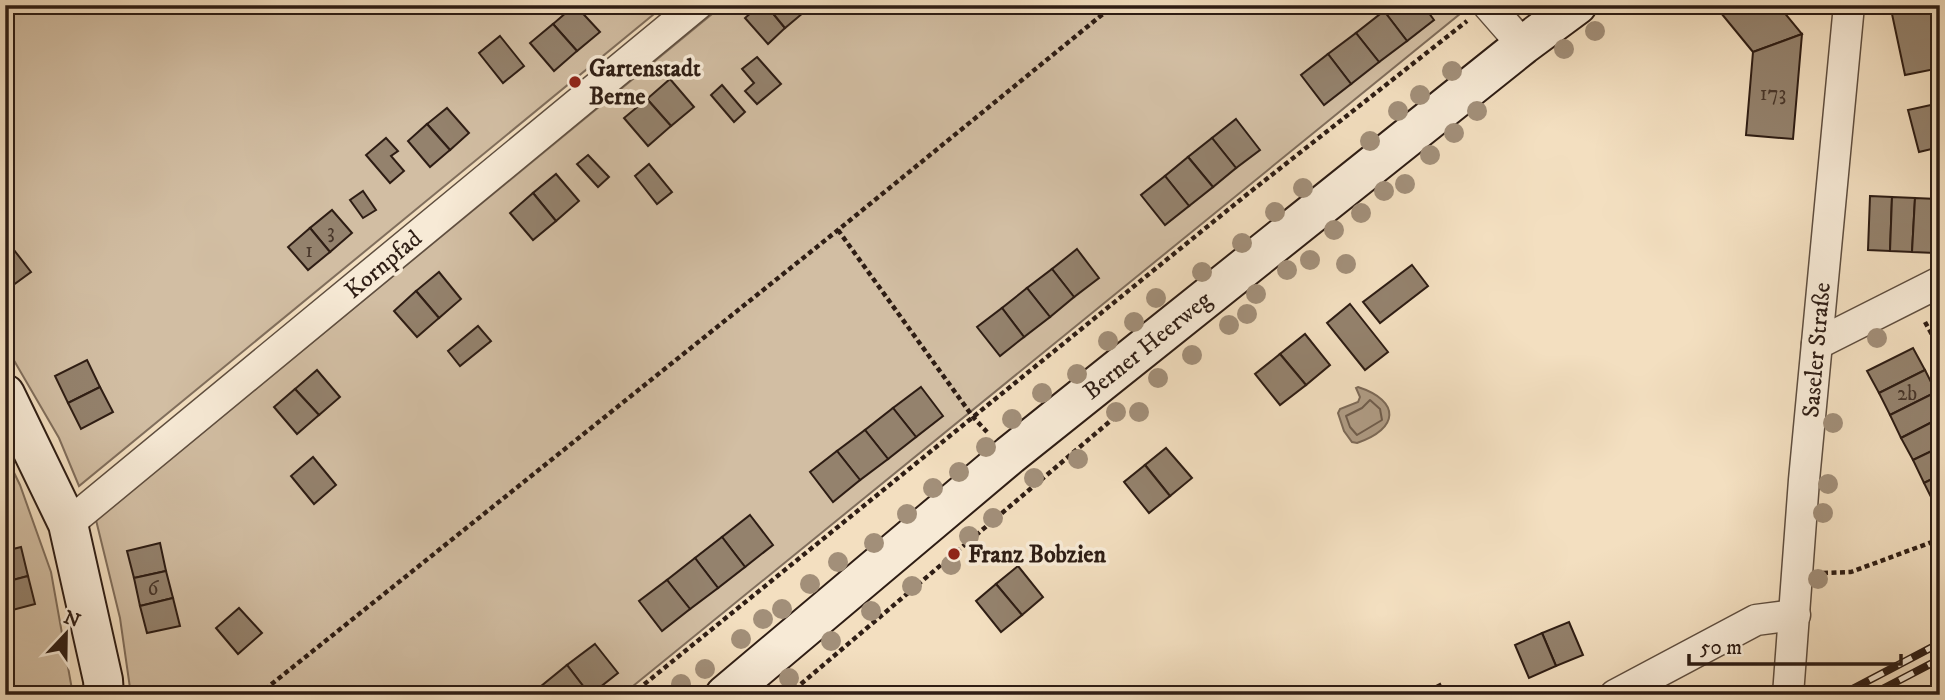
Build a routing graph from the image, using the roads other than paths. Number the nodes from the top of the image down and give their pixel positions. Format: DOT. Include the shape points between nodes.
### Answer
graph roads {
  1 [pos="697,5"];
  2 [pos="1577,5"];
  3 [pos="1849,5"];
  4 [pos="1482,9"];
  5 [pos="1523,45"];
  6 [pos="1940,282"];
  7 [pos="1816,344"];
  8 [pos="5,394"];
  9 [pos="68,523"];
  10 [pos="1794,629"];
  11 [pos="104,695"];
  12 [pos="725,695"];
  13 [pos="1615,695"];
  14 [pos="1788,695"];
  1 -- 9 [label="street, Kornpfad"];
  2 -- 5 [label="main road, Berner Heerweg"];
  3 -- 7 [label="street, Saseler Straße"];
  4 -- 5 [label="street"];
  5 -- 12 [label="main road, Berner Heerweg" via="1010,455"];
  6 -- 7 [label="street"];
  7 -- 10 [label="street, Saseler Straße"];
  8 -- 9 [label="main road"];
  9 -- 11 [label="main road"];
  10 -- 13 [label="street" via="1756,621"];
  10 -- 14 [label="street, Saseler Straße"];
}
